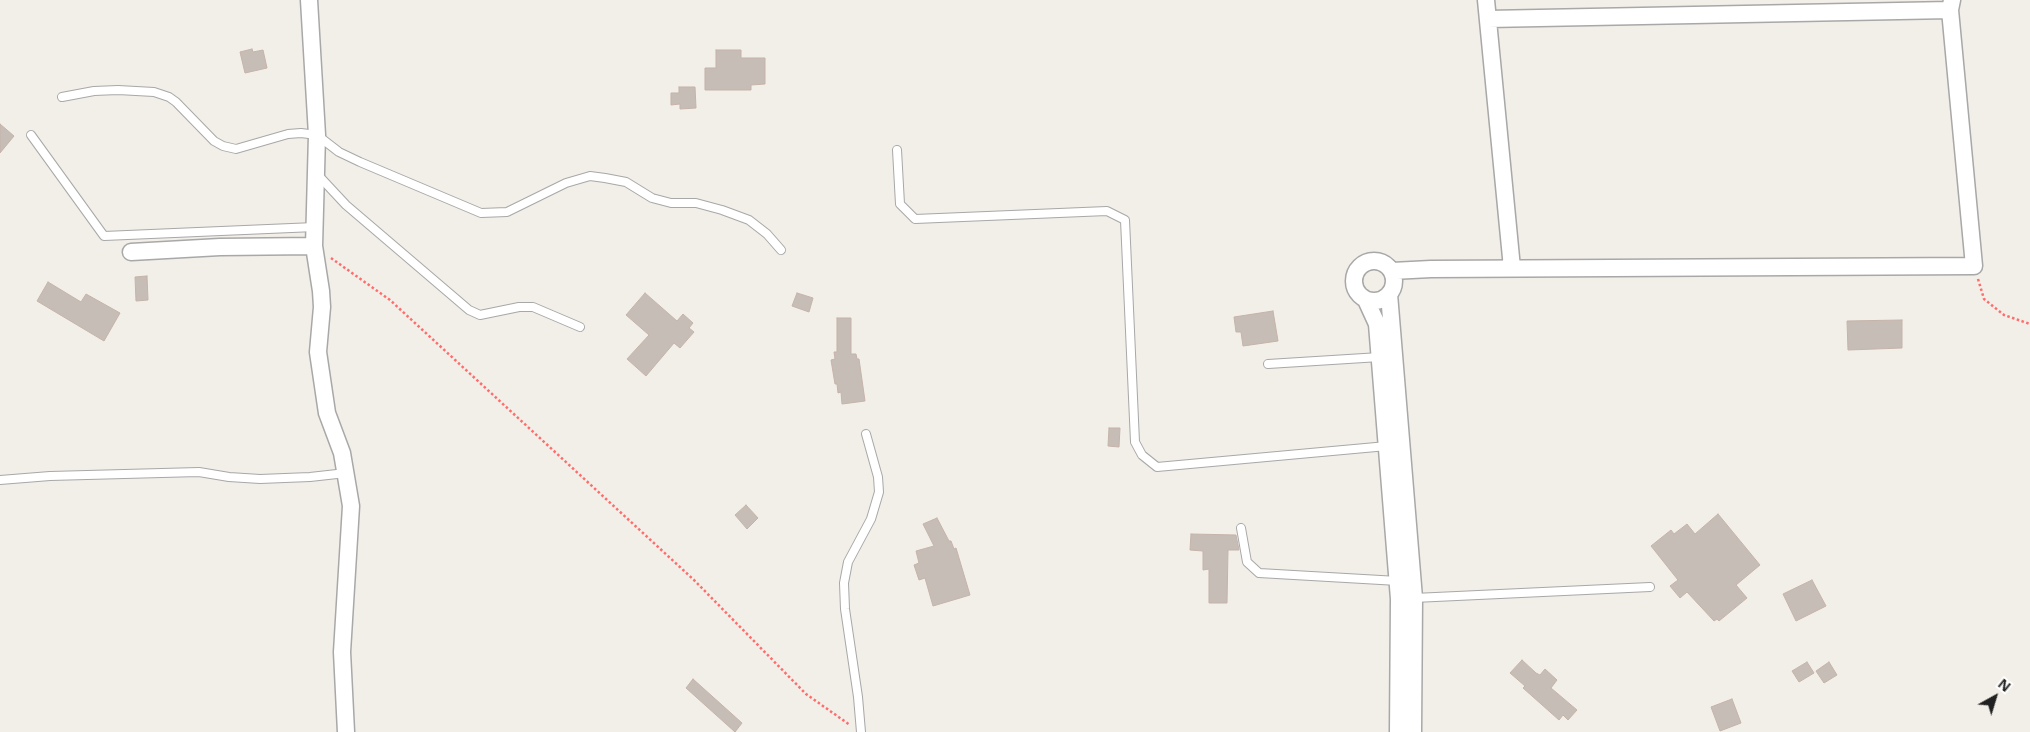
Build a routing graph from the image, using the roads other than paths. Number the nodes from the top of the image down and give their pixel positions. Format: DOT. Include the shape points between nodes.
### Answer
graph roads {
  1 [pos="309,0"];
  2 [pos="1486,0"];
  3 [pos="1951,5"];
  4 [pos="1488,19"];
  5 [pos="62,97"];
  6 [pos="31,135"];
  7 [pos="317,136"];
  8 [pos="897,150"];
  9 [pos="317,174"];
  10 [pos="315,226"];
  11 [pos="314,246"];
  12 [pos="781,250"];
  13 [pos="131,252"];
  14 [pos="1512,268"];
  15 [pos="1392,271"];
  16 [pos="1389,294"];
  17 [pos="1366,300"];
  18 [pos="580,327"];
  19 [pos="1387,356"];
  20 [pos="1268,364"];
  21 [pos="866,434"];
  22 [pos="1387,446"];
  23 [pos="346,473"];
  24 [pos="0,480"];
  25 [pos="1241,528"];
  26 [pos="1398,581"];
  27 [pos="1650,587"];
  28 [pos="1407,598"];
  29 [pos="346,732"];
  30 [pos="861,732"];
  31 [pos="1398,732"];
  32 [pos="1413,732"];
  1 -- 7 [label="street"];
  2 -- 4 [label="street"];
  3 -- 4 [label="street"];
  3 -- 14 [label="street" via="1974,266"];
  4 -- 14 [label="street"];
  5 -- 7 [label="lane" via="110,90 154,92 176,102 214,142 236,149 288,134"];
  6 -- 10 [label="lane" via="104,236"];
  7 -- 9 [label="street"];
  7 -- 12 [label="lane" via="339,152 481,213 507,212 566,183 590,176 626,182 652,198 671,203 696,202 749,220"];
  8 -- 22 [label="lane" via="900,204 915,219 1107,211 1125,220 1135,442 1142,455 1157,468"];
  9 -- 10 [label="street"];
  9 -- 18 [label="lane" via="346,205 469,310 480,315 533,307"];
  10 -- 11 [label="street"];
  11 -- 13 [label="street"];
  11 -- 23 [label="street" via="322,307 318,352 321,382"];
  14 -- 15 [label="street"];
  15 -- 16 [label="street" via="1394,284"];
  15 -- 17 [label="street" via="1378,261 1361,265 1356,270 1353,282 1356,292"];
  16 -- 17 [label="street" via="1381,300"];
  16 -- 19 [label="street"];
  17 -- 19 [label="street"];
  19 -- 20 [label="lane"];
  19 -- 22 [label="street"];
  19 -- 28 [label="street"];
  21 -- 30 [label="lane" via="879,492 871,519 848,562 844,583"];
  22 -- 26 [label="street"];
  23 -- 24 [label="lane" via="260,479 200,472"];
  23 -- 29 [label="street" via="351,506 342,652"];
  25 -- 26 [label="lane" via="1247,562 1259,573"];
  26 -- 28 [label="street"];
  27 -- 28 [label="lane"];
  28 -- 31 [label="street"];
  28 -- 32 [label="street"];
}
